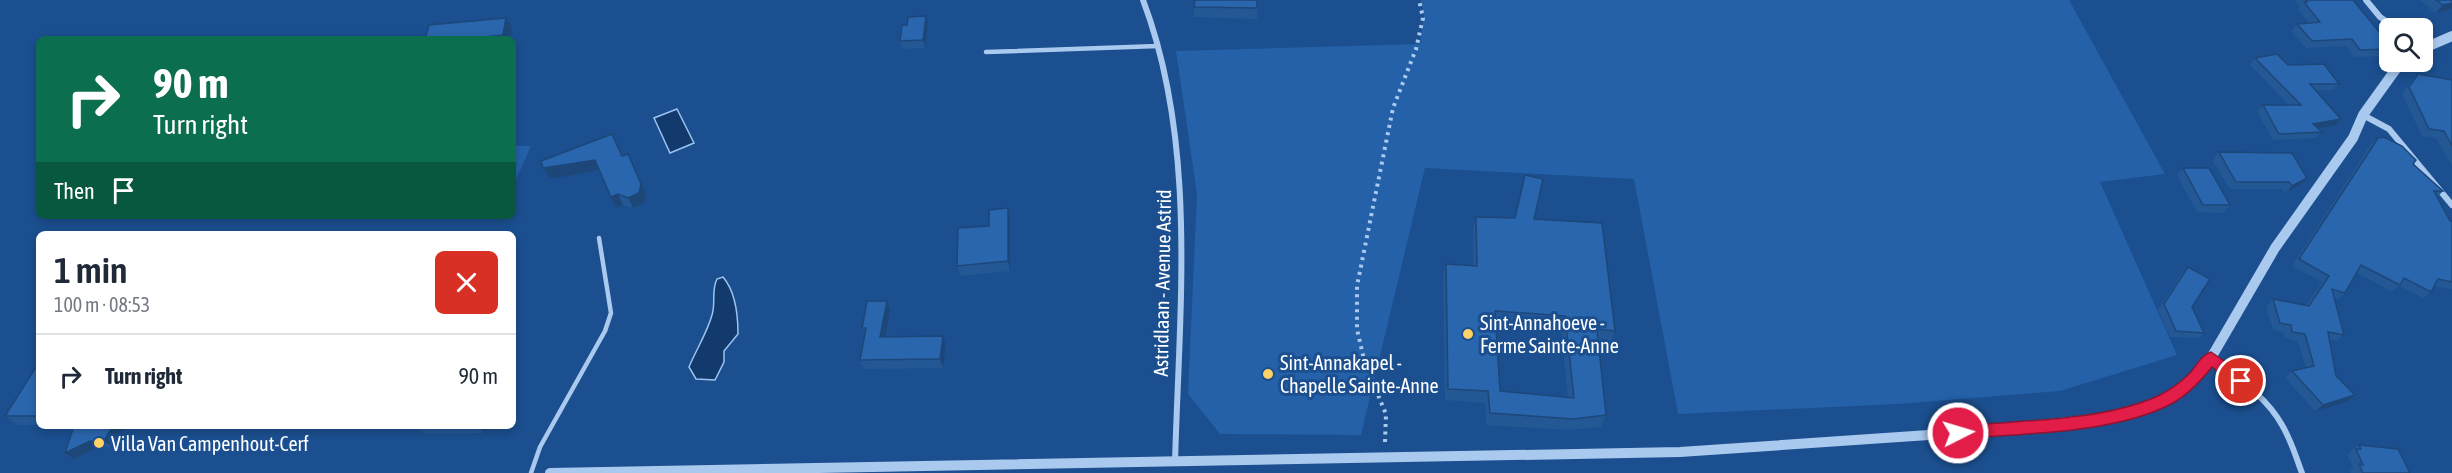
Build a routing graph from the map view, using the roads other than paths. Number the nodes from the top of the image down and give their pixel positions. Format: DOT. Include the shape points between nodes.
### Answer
graph roads {
  1 [pos="1143,0"];
  2 [pos="2366,0"];
  3 [pos="2381,18"];
  4 [pos="2452,36"];
  5 [pos="2433,43"];
  6 [pos="1158,46"];
  7 [pos="986,52"];
  8 [pos="2394,72"];
  9 [pos="2363,116"];
  10 [pos="2452,205"];
  11 [pos="599,238"];
  12 [pos="2211,358"];
  13 [pos="1175,463"];
  14 [pos="531,473"];
  15 [pos="550,473"];
  16 [pos="2302,473"];
  1 -- 6 [label="street, Astridlaan - Avenue Astrid"];
  2 -- 3 [label="street"];
  4 -- 5 [label="street"];
  6 -- 7 [label="lane"];
  6 -- 13 [label="street, Astridlaan - Avenue Astrid" via="1182,201"];
  8 -- 9 [label="street"];
  9 -- 10 [label="street" via="2389,129"];
  9 -- 12 [label="street" via="2353,138 2275,248"];
  11 -- 14 [label="lane" via="611,313 606,331 540,447"];
  12 -- 13 [label="street" via="2193,380 2166,399 2133,412 2099,419 1680,452"];
  12 -- 16 [label="street" via="2269,406 2281,422"];
  13 -- 15 [label="street"];
}
